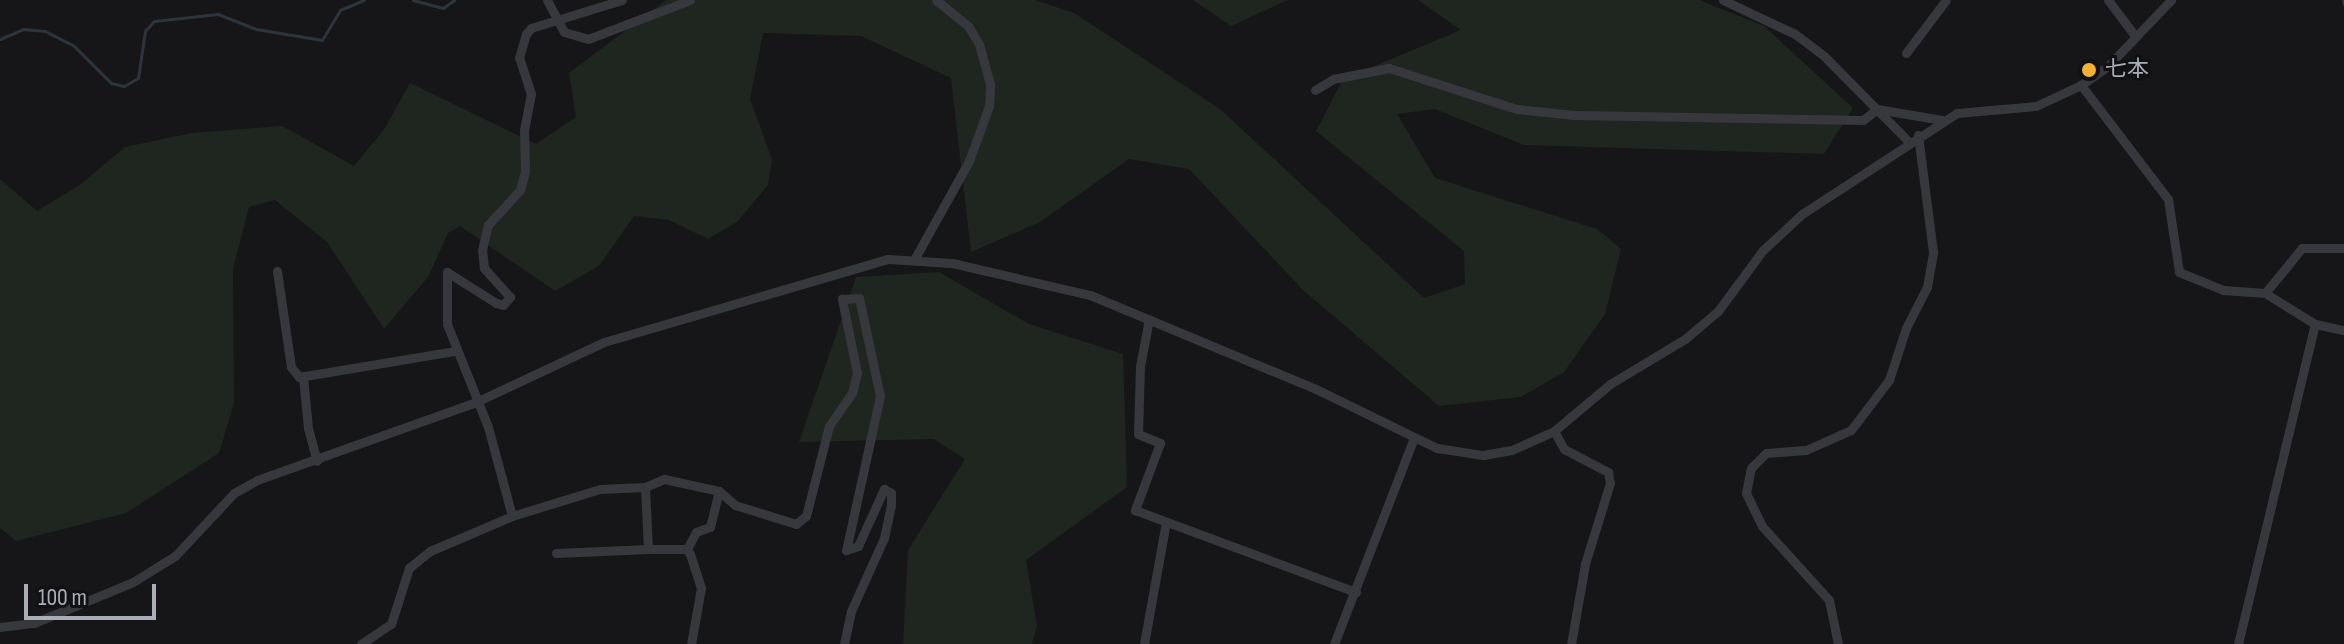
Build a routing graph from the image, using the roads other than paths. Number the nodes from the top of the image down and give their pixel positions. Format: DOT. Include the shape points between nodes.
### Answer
graph roads {
  1 [pos="547,0"];
  2 [pos="622,0"];
  3 [pos="690,0"];
  4 [pos="936,0"];
  5 [pos="1723,0"];
  6 [pos="1946,0"];
  7 [pos="2108,0"];
  8 [pos="2171,0"];
  9 [pos="554,21"];
  10 [pos="2136,37"];
  11 [pos="1906,53"];
  12 [pos="2081,85"];
  13 [pos="1315,90"];
  14 [pos="1877,109"];
  15 [pos="1943,120"];
  16 [pos="1918,135"];
  17 [pos="1908,141"];
  18 [pos="2344,248"];
  19 [pos="915,258"];
  20 [pos="277,271"];
  21 [pos="2265,293"];
  22 [pos="1149,319"];
  23 [pos="2315,324"];
  24 [pos="2344,330"];
  25 [pos="454,351"];
  26 [pos="303,377"];
  27 [pos="476,402"];
  28 [pos="1554,431"];
  29 [pos="1414,438"];
  30 [pos="317,461"];
  31 [pos="645,487"];
  32 [pos="719,491"];
  33 [pos="512,516"];
  34 [pos="1166,522"];
  35 [pos="648,549"];
  36 [pos="687,549"];
  37 [pos="556,553"];
  38 [pos="1356,592"];
  39 [pos="0,627"];
  40 [pos="361,644"];
  41 [pos="691,644"];
  42 [pos="844,644"];
  43 [pos="1144,644"];
  44 [pos="1334,644"];
  45 [pos="1571,644"];
  46 [pos="1838,644"];
  47 [pos="2238,644"];
  1 -- 9 [label="street"];
  2 -- 9 [label="street"];
  3 -- 9 [label="street" via="588,39 564,32"];
  4 -- 19 [label="street" via="968,26 979,44 990,84 989,106 969,161"];
  5 -- 14 [label="street" via="1795,34"];
  6 -- 11 [label="street"];
  7 -- 10 [label="street"];
  8 -- 10 [label="street"];
  9 -- 25 [label="street" via="526,34 519,58 531,94 524,130 525,171 520,190 488,225 482,250 484,268 510,297 503,305 496,303 447,272 447,324"];
  10 -- 12 [label="street"];
  12 -- 15 [label="street" via="2036,106 1969,110"];
  12 -- 21 [label="street" via="2168,199 2179,272 2223,290"];
  13 -- 14 [label="street" via="1333,79 1389,68 1517,109 1575,115 1863,120"];
  14 -- 15 [label="street"];
  14 -- 17 [label="street"];
  15 -- 16 [label="street"];
  16 -- 17 [label="street"];
  16 -- 46 [label="street" via="1933,252 1927,287 1889,380 1851,430 1806,450 1766,453 1751,468 1746,493 1762,526 1829,600"];
  17 -- 28 [label="street" via="1778,233 1718,311 1685,339 1610,384"];
  18 -- 21 [label="street" via="2302,248"];
  19 -- 22 [label="street" via="1090,295"];
  19 -- 27 [label="street" via="872,261 604,342"];
  20 -- 26 [label="street" via="291,367"];
  21 -- 23 [label="street"];
  22 -- 29 [label="street" via="1316,389"];
  22 -- 34 [label="street" via="1140,366 1138,434 1160,443 1135,510"];
  23 -- 24 [label="street"];
  23 -- 47 [label="street"];
  25 -- 26 [label="street"];
  25 -- 27 [label="street"];
  26 -- 30 [label="street"];
  27 -- 30 [label="street"];
  27 -- 33 [label="street"];
  28 -- 29 [label="street" via="1512,450 1483,455 1437,448"];
  28 -- 45 [label="street" via="1564,449 1608,472 1610,483 1585,564"];
  29 -- 38 [label="street"];
  30 -- 39 [label="street" via="234,493 175,556 133,582 34,623"];
  31 -- 32 [label="street" via="664,479"];
  31 -- 33 [label="street" via="600,489"];
  31 -- 35 [label="street"];
  32 -- 36 [label="street" via="710,527 696,532"];
  32 -- 42 [label="street" via="735,505 790,525 806,516 829,426 852,393 857,373 842,299 859,298 880,396 846,550 858,546 884,489 891,493 891,505"];
  33 -- 40 [label="street" via="430,551 409,568 391,624"];
  34 -- 38 [label="street"];
  34 -- 43 [label="street"];
  35 -- 36 [label="street"];
  35 -- 37 [label="street"];
  36 -- 41 [label="street" via="701,588"];
  38 -- 44 [label="street"];
}
